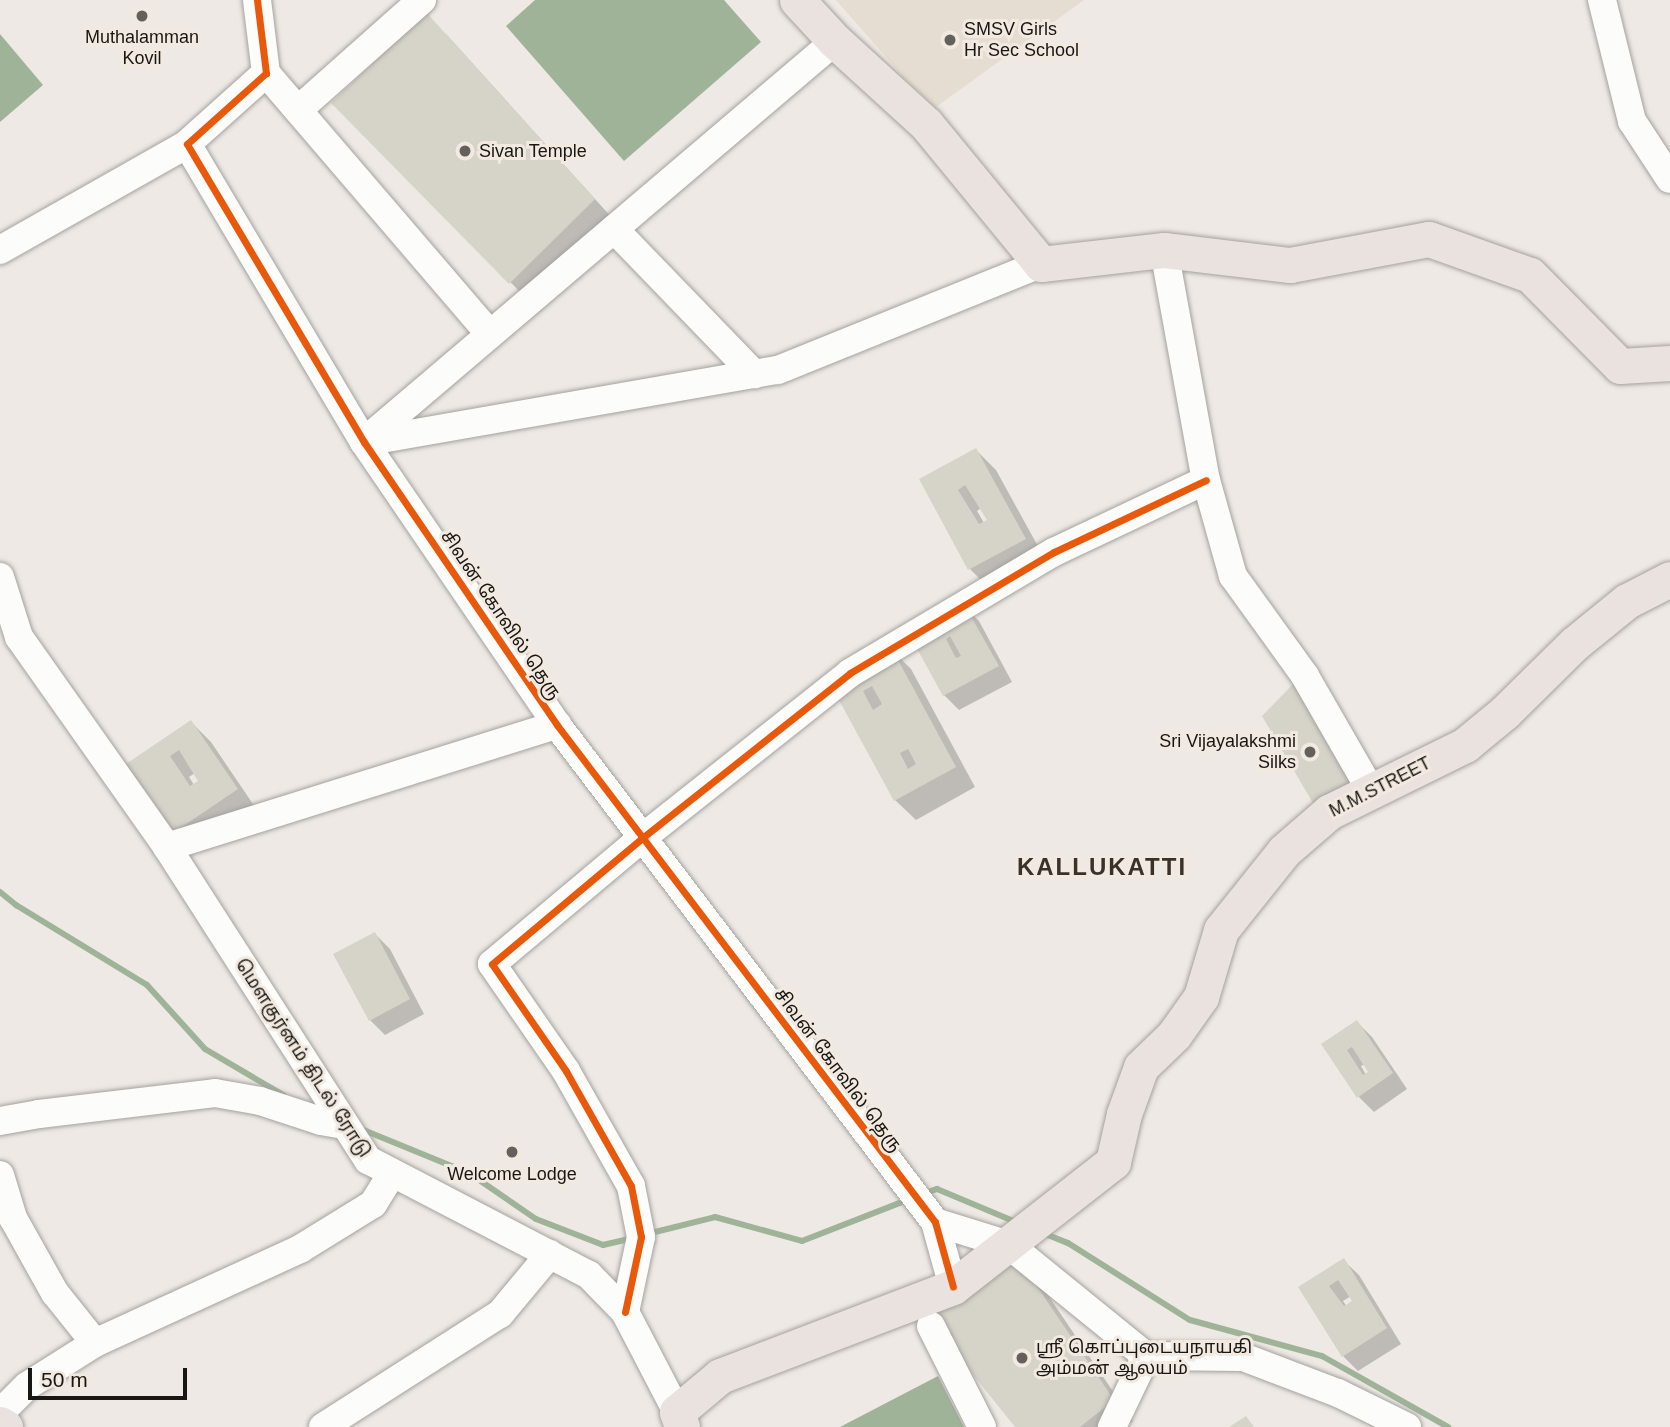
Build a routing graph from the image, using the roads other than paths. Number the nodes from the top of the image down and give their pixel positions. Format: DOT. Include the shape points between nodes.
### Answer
graph roads {
  1 [pos="257,0"];
  2 [pos="422,0"];
  3 [pos="797,0"];
  4 [pos="1602,0"];
  5 [pos="835,41"];
  6 [pos="266,73"];
  7 [pos="298,110"];
  8 [pos="187,144"];
  9 [pos="1670,179"];
  10 [pos="614,229"];
  11 [pos="0,250"];
  12 [pos="1164,250"];
  13 [pos="1041,264"];
  14 [pos="490,334"];
  15 [pos="1670,363"];
  16 [pos="754,373"];
  17 [pos="364,442"];
  18 [pos="1206,480"];
  19 [pos="0,577"];
  20 [pos="1670,579"];
  21 [pos="10,643"];
  22 [pos="557,725"];
  23 [pos="1371,791"];
  24 [pos="642,838"];
  25 [pos="167,848"];
  26 [pos="0,1122"];
  27 [pos="344,1125"];
  28 [pos="392,1172"];
  29 [pos="0,1175"];
  30 [pos="935,1222"];
  31 [pos="1009,1245"];
  32 [pos="550,1254"];
  33 [pos="953,1287"];
  34 [pos="625,1312"];
  35 [pos="931,1326"];
  36 [pos="95,1343"];
  37 [pos="1146,1356"];
  38 [pos="0,1413"];
  39 [pos="679,1420"];
  40 [pos="0,1424"];
  41 [pos="5,1427"];
  42 [pos="323,1427"];
  43 [pos="982,1427"];
  44 [pos="1112,1427"];
  45 [pos="1407,1427"];
  1 -- 6 [label="street"];
  2 -- 7 [label="street"];
  3 -- 5 [label="main road"];
  4 -- 9 [label="street" via="1632,121"];
  5 -- 10 [label="street"];
  5 -- 13 [label="main road" via="926,124"];
  6 -- 7 [label="street"];
  6 -- 8 [label="street"];
  7 -- 14 [label="street"];
  8 -- 11 [label="street"];
  8 -- 17 [label="street, சிவன் கோவில் தெரு"];
  10 -- 14 [label="street"];
  10 -- 16 [label="street"];
  12 -- 13 [label="main road"];
  12 -- 15 [label="main road" via="1290,265 1429,239 1530,275 1620,366"];
  12 -- 18 [label="street"];
  13 -- 16 [label="street" via="778,370"];
  14 -- 17 [label="street"];
  16 -- 17 [label="street"];
  17 -- 22 [label="street, சிவன் கோவில் தெரு"];
  18 -- 23 [label="street" via="1233,576 1305,676"];
  18 -- 24 [label="street" via="1054,552 850,673"];
  19 -- 21 [label="street, மௌகுர்னம் திடல் ரோடு"];
  20 -- 23 [label="main road, M.M.STREET" via="1627,601 1465,745"];
  21 -- 25 [label="street, மௌகுர்னம் திடல் ரோடு"];
  22 -- 24 [label="street, சிவன் கோவில் தெரு"];
  22 -- 25 [label="street"];
  23 -- 31 [label="main road, M.M.STREET" via="1329,812 1284,851 1252,889 1222,930 1202,997 1174,1035 1141,1067 1113,1162"];
  24 -- 30 [label="street, சிவன் கோவில் தெரு"];
  24 -- 34 [label="street" via="492,964 566,1071 631,1186 641,1237"];
  25 -- 27 [label="street, மௌகுர்னம் திடல் ரோடு"];
  26 -- 27 [label="street" via="215,1093"];
  27 -- 28 [label="street, மௌகுர்னம் திடல் ரோடு" via="368,1160"];
  28 -- 32 [label="street, மௌகுர்னம் திடல் ரோடு"];
  28 -- 36 [label="street" via="373,1204 300,1250"];
  29 -- 36 [label="street" via="13,1218 55,1293"];
  30 -- 31 [label="street"];
  30 -- 33 [label="street"];
  31 -- 33 [label="main road, M.M.STREET"];
  31 -- 37 [label="street"];
  32 -- 34 [label="street, மௌகுர்னம் திடல் ரோடு" via="589,1275"];
  32 -- 42 [label="street" via="500,1314"];
  33 -- 39 [label="main road, M.M.STREET" via="720,1376"];
  34 -- 39 [label="street, மௌகுர்னம் திடல் ரோடு"];
  35 -- 43 [label="street"];
  36 -- 38 [label="street" via="27,1386"];
  37 -- 44 [label="street"];
  37 -- 45 [label="street" via="1243,1357 1338,1393"];
  40 -- 41 [label="main road"];
}
